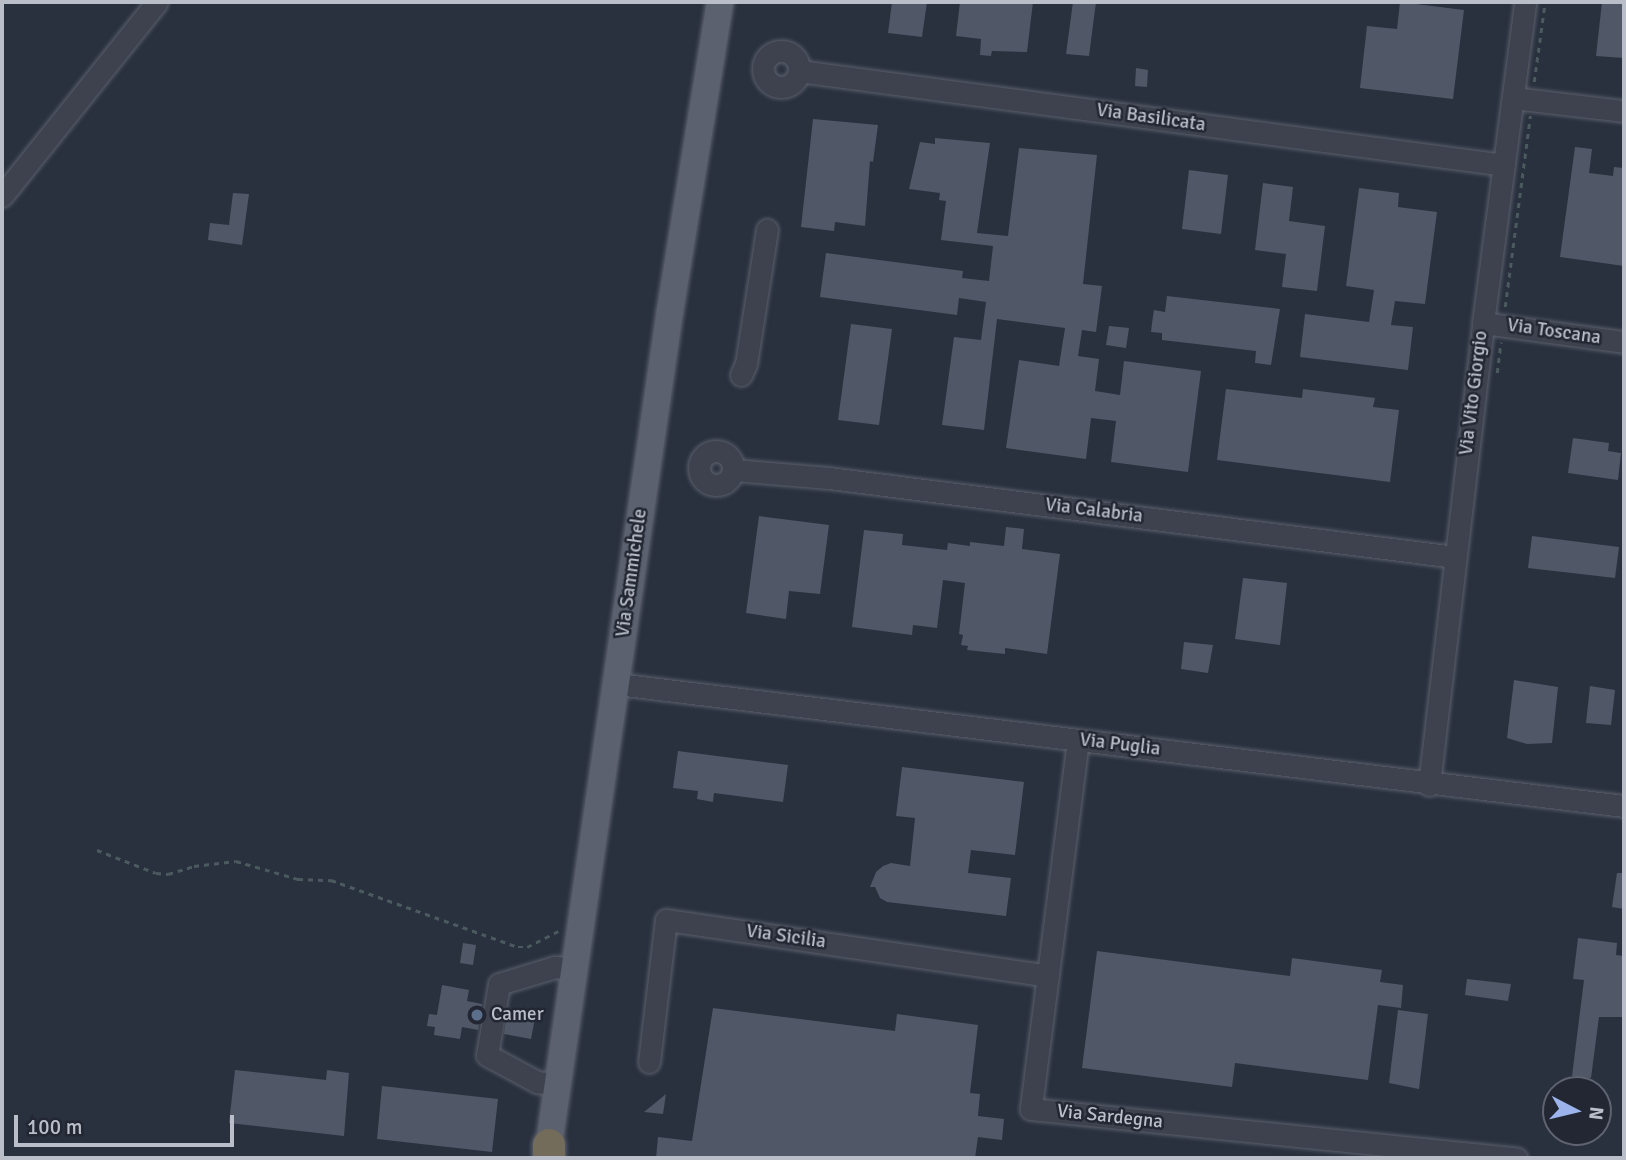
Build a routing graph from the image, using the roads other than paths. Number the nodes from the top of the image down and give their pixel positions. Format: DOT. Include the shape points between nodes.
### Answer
graph roads {
  1 [pos="158,2"];
  2 [pos="711,2"];
  3 [pos="720,2"];
  4 [pos="1525,2"];
  5 [pos="714,34"];
  6 [pos="799,71"];
  7 [pos="1513,98"];
  8 [pos="1624,111"];
  9 [pos="1504,165"];
  10 [pos="2,196"];
  11 [pos="767,230"];
  12 [pos="1483,323"];
  13 [pos="1624,342"];
  14 [pos="741,374"];
  15 [pos="734,470"];
  16 [pos="1455,557"];
  17 [pos="617,684"];
  18 [pos="1079,740"];
  19 [pos="1429,785"];
  20 [pos="1624,806"];
  21 [pos="575,969"];
  22 [pos="1048,976"];
  23 [pos="649,1062"];
  24 [pos="558,1084"];
  25 [pos="548,1154"];
  26 [pos="1517,1158"];
  1 -- 10 [label="street"];
  2 -- 5 [label="main road"];
  3 -- 5 [label="main road, Via Sammichele"];
  4 -- 7 [label="street, Via Vito Giorgio"];
  5 -- 17 [label="main road, Via Sammichele"];
  6 -- 9 [label="street, Via Basilicata"];
  7 -- 8 [label="street"];
  7 -- 9 [label="street, Via Vito Giorgio"];
  9 -- 12 [label="street, Via Vito Giorgio"];
  11 -- 14 [label="street"];
  12 -- 13 [label="street, Via Toscana"];
  12 -- 16 [label="street, Via Vito Giorgio"];
  15 -- 16 [label="street, Via Calabria" via="830,478"];
  16 -- 19 [label="street, Via Vito Giorgio"];
  17 -- 18 [label="street, Via Puglia"];
  17 -- 21 [label="main road, Via Sammichele"];
  18 -- 19 [label="street, Via Puglia"];
  18 -- 22 [label="street, Via Sardegna"];
  19 -- 20 [label="street, Via Puglia"];
  21 -- 24 [label="main road, Via Sammichele"];
  21 -- 24 [label="street" via="555,967 499,984 487,1055 537,1082"];
  22 -- 23 [label="street, Via Sicilia" via="666,920"];
  22 -- 26 [label="street, Via Sardegna" via="1031,1109"];
  24 -- 25 [label="main road, Via Sammichele"];
}
